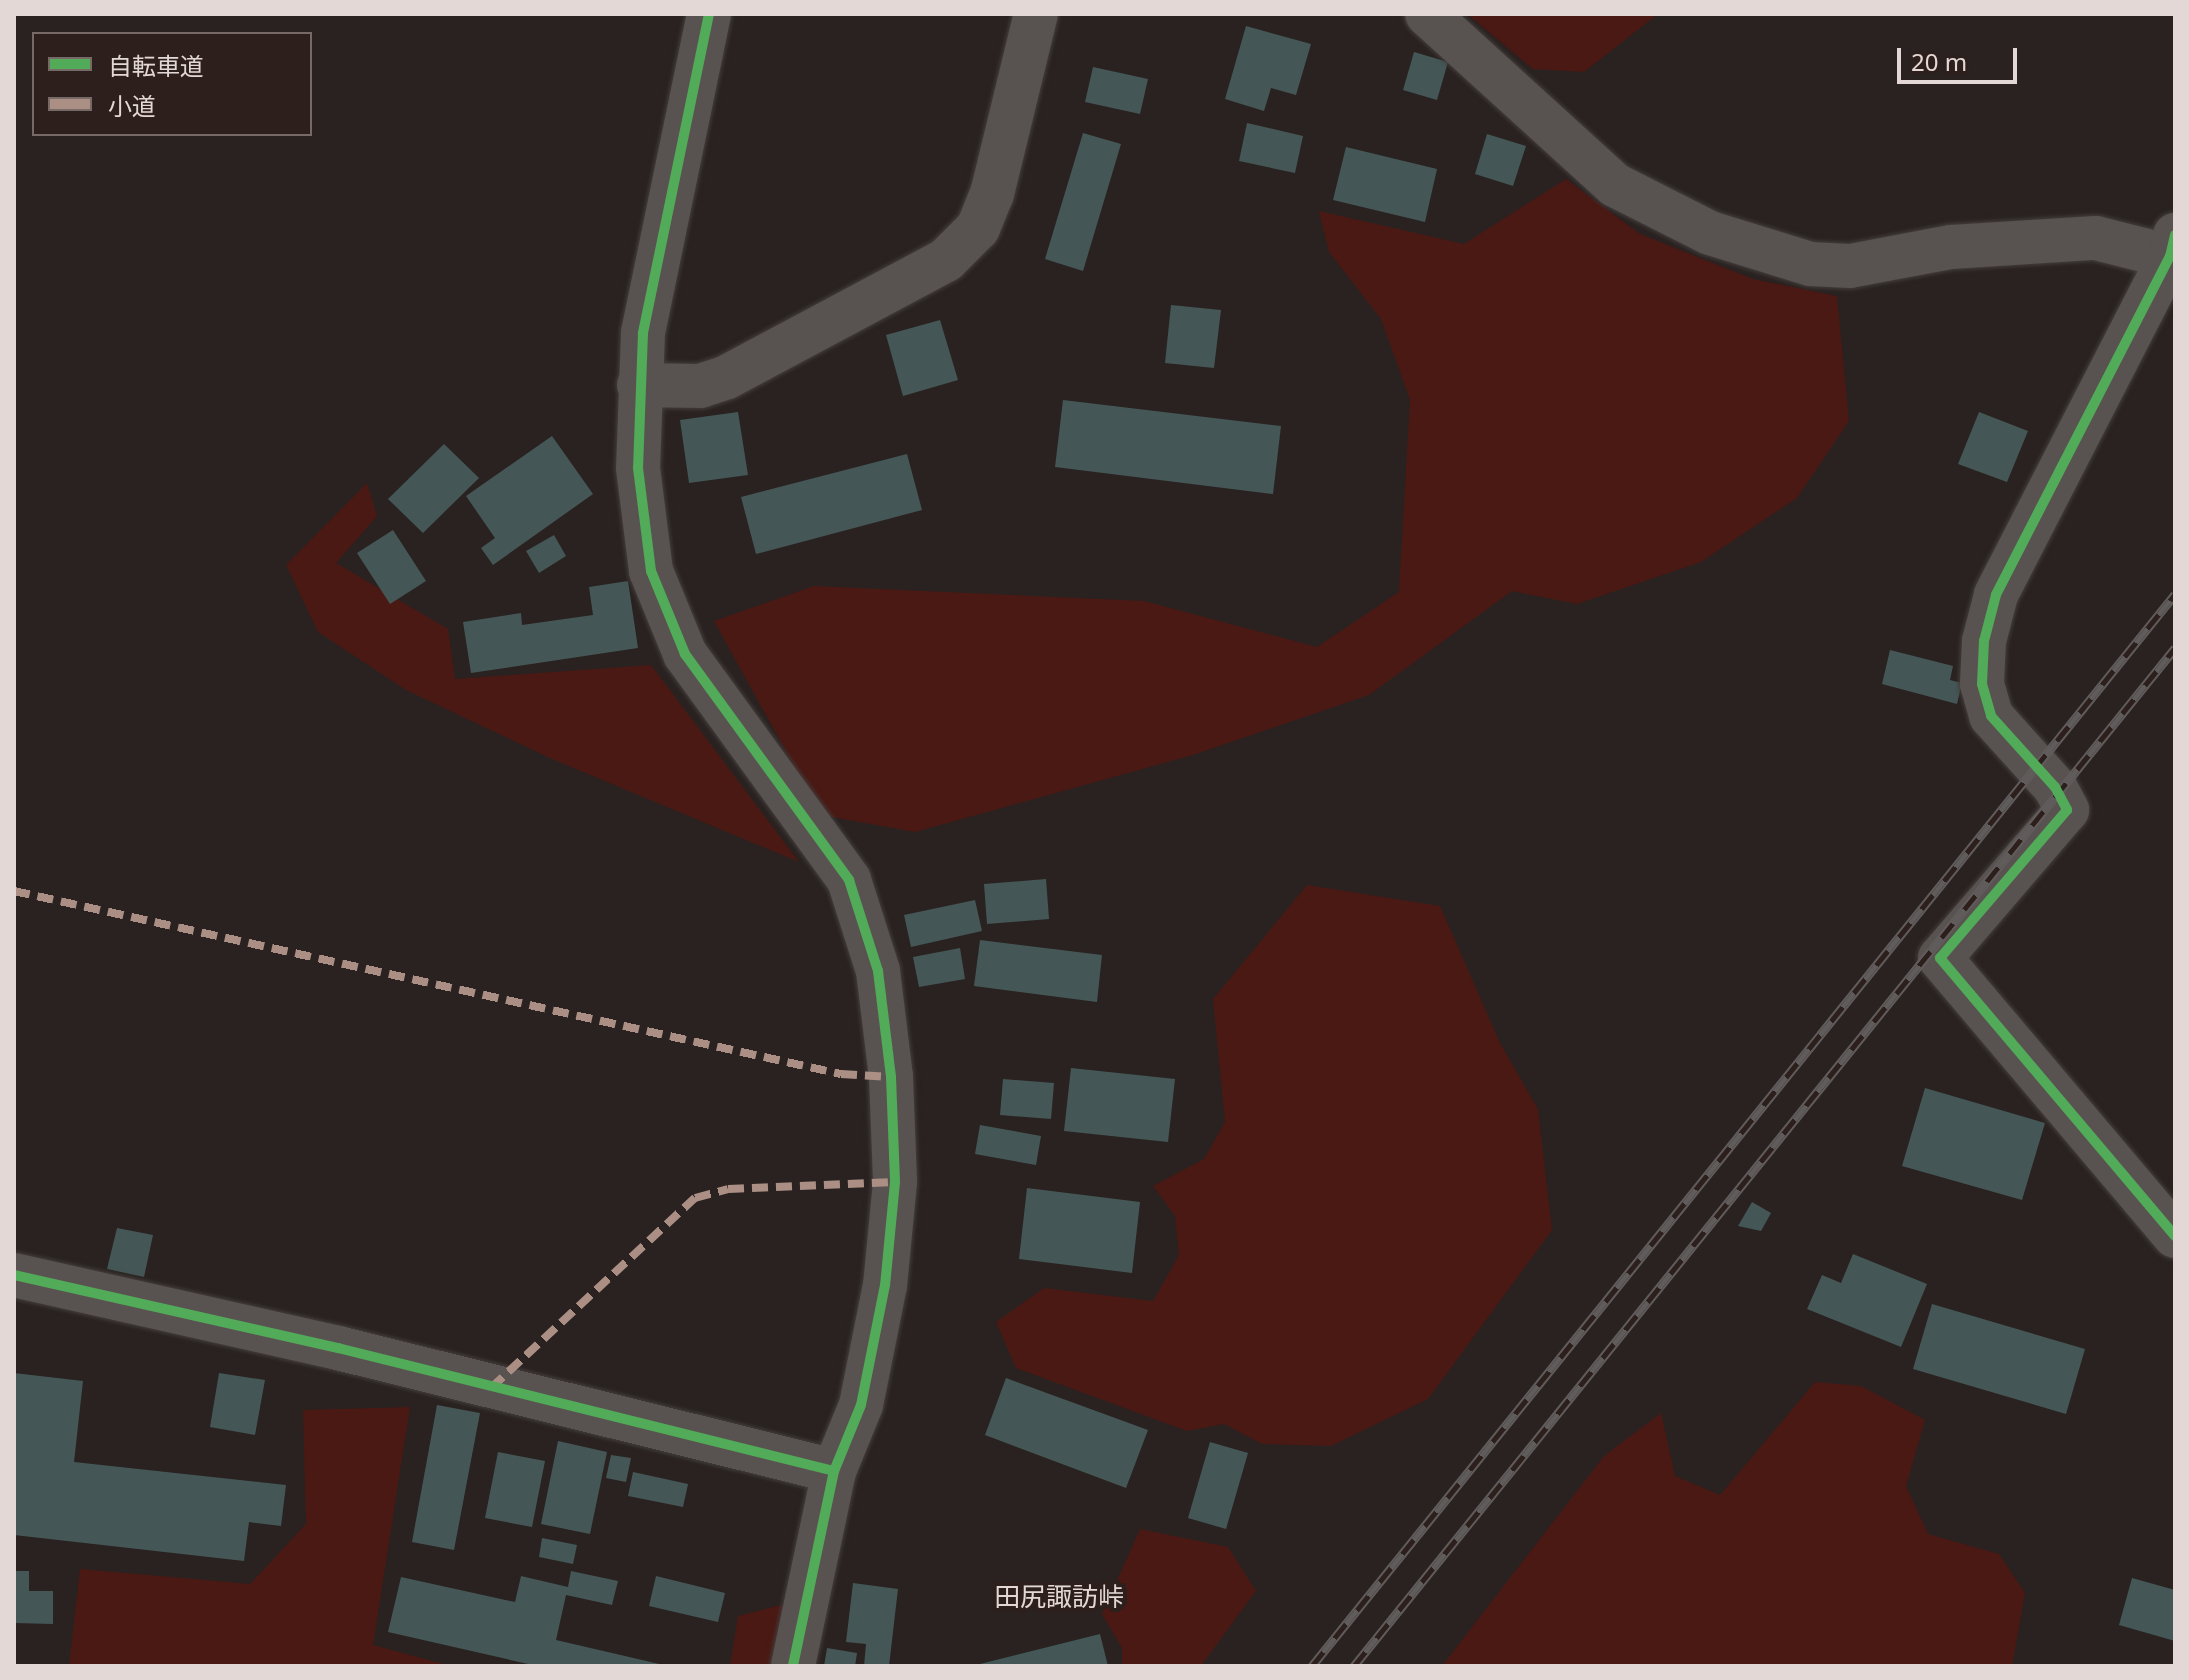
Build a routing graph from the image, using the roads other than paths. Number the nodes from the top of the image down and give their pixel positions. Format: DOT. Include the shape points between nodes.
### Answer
graph roads {
  1 [pos="709,14"];
  2 [pos="1036,14"];
  3 [pos="1427,14"];
  4 [pos="2173,250"];
  5 [pos="639,385"];
  6 [pos="2175,1236"];
  7 [pos="14,1275"];
  8 [pos="834,1471"];
  9 [pos="793,1666"];
  1 -- 5 [label="street" via="643,333"];
  2 -- 5 [label="street" via="992,194 978,228 946,260 727,377 700,386"];
  3 -- 4 [label="street" via="1615,185 1710,233 1810,264 1850,266 1951,247 2096,238"];
  4 -- 6 [label="street" via="1996,595 1984,641 1982,684 1991,716 2055,787 2067,810 1940,958"];
  5 -- 8 [label="street" via="638,468 651,571 685,654 849,880 878,971 891,1077 895,1182 885,1285 861,1405"];
  7 -- 8 [label="street" via="338,1348"];
  8 -- 9 [label="street"];
}
